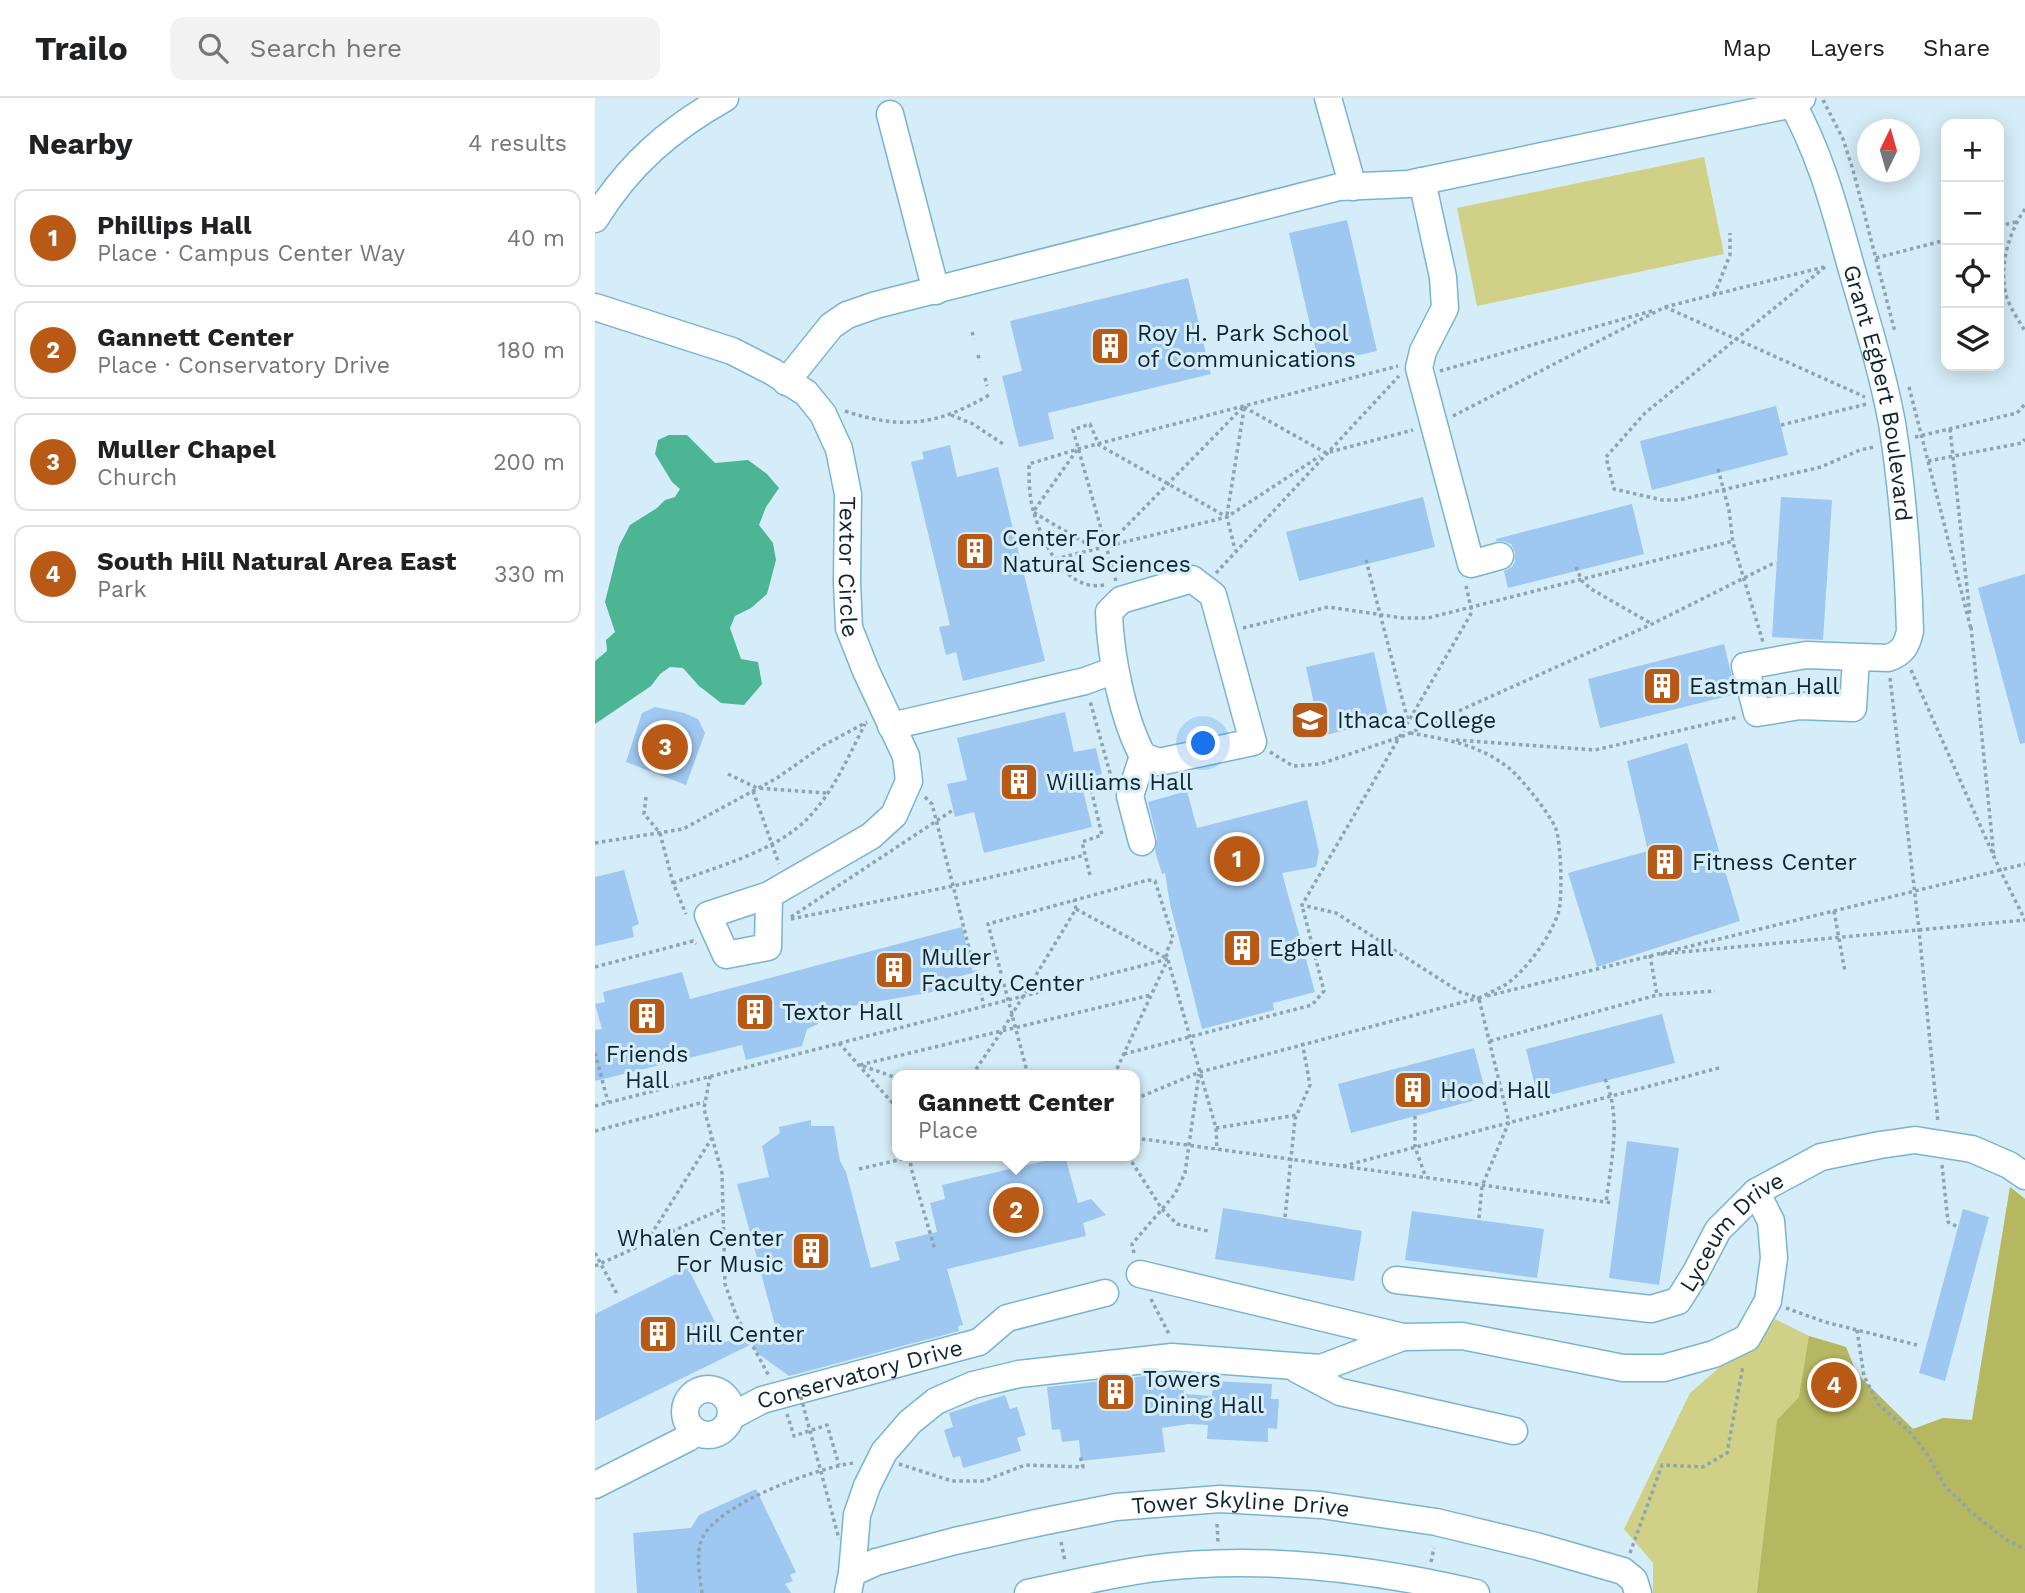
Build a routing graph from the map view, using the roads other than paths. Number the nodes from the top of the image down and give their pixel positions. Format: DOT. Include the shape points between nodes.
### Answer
graph roads {
  1 [pos="725,98"];
  2 [pos="1328,98"];
  3 [pos="1795,100"];
  4 [pos="890,114"];
  5 [pos="1422,181"];
  6 [pos="1353,187"];
  7 [pos="595,219"];
  8 [pos="936,291"];
  9 [pos="595,307"];
  10 [pos="786,382"];
  11 [pos="1500,556"];
  12 [pos="1856,658"];
  13 [pos="1115,670"];
  14 [pos="881,720"];
  15 [pos="1143,756"];
  16 [pos="1142,842"];
  17 [pos="777,889"];
  18 [pos="2025,1176"];
  19 [pos="1756,1192"];
  20 [pos="1140,1274"];
  21 [pos="1396,1280"];
  22 [pos="1105,1293"];
  23 [pos="1403,1337"];
  24 [pos="1290,1365"];
  25 [pos="732,1416"];
  26 [pos="1514,1431"];
  27 [pos="696,1432"];
  28 [pos="595,1485"];
  29 [pos="850,1583"];
  30 [pos="1028,1593"];
  31 [pos="1476,1593"];
  32 [pos="1639,1593"];
  1 -- 7 [label="street" via="650,149"];
  2 -- 6 [label="street"];
  3 -- 5 [label="street"];
  3 -- 12 [label="street, Grant Egbert Boulevard" via="1821,164 1872,340 1904,511 1907,643 1894,655"];
  4 -- 8 [label="street"];
  5 -- 6 [label="street"];
  5 -- 11 [label="street" via="1443,277 1445,308 1418,366 1471,564"];
  6 -- 8 [label="street"];
  8 -- 10 [label="street" via="847,315 831,326"];
  9 -- 10 [label="street, Textor Circle" via="732,351"];
  10 -- 14 [label="street, Textor Circle" via="806,393 823,414 839,449 848,494 849,628"];
  12 -- 12 [label="street" via="1853,708 1800,706 1757,713 1745,666 1806,655"];
  13 -- 14 [label="street" via="1085,681"];
  13 -- 15 [label="street"];
  13 -- 15 [label="street" via="1109,612 1121,600 1192,579 1213,595 1253,742 1159,762"];
  14 -- 17 [label="street, Textor Circle" via="906,756 909,781 894,815 871,836"];
  15 -- 16 [label="street" via="1130,796"];
  18 -- 19 [label="street, Lyceum Drive" via="1972,1149 1915,1140 1821,1157"];
  19 -- 21 [label="street, Lyceum Drive" via="1718,1230 1678,1301 1651,1309"];
  19 -- 23 [label="street" via="1771,1221 1774,1258 1768,1301 1747,1338 1714,1354 1664,1368 1623,1368 1462,1336"];
  20 -- 23 [label="street"];
  22 -- 25 [label="street, Conservatory Drive" via="1007,1318 979,1342 762,1400"];
  23 -- 24 [label="street" via="1321,1368"];
  24 -- 26 [label="street" via="1341,1392"];
  24 -- 29 [label="street" via="1181,1358 1020,1374 973,1385 936,1401 884,1452 867,1486 857,1515"];
  25 -- 27 [label="street" via="722,1431"];
  25 -- 27 [label="street" via="728,1398 712,1388 703,1389 688,1399 685,1408 685,1417"];
  27 -- 28 [label="street"];
  29 -- 32 [label="street, Tower Skyline Drive" via="876,1562 955,1541 1116,1507 1220,1499 1321,1505 1436,1522 1623,1571 1634,1580"];
  30 -- 31 [label="street" via="1149,1569 1227,1563 1310,1565"];
}
